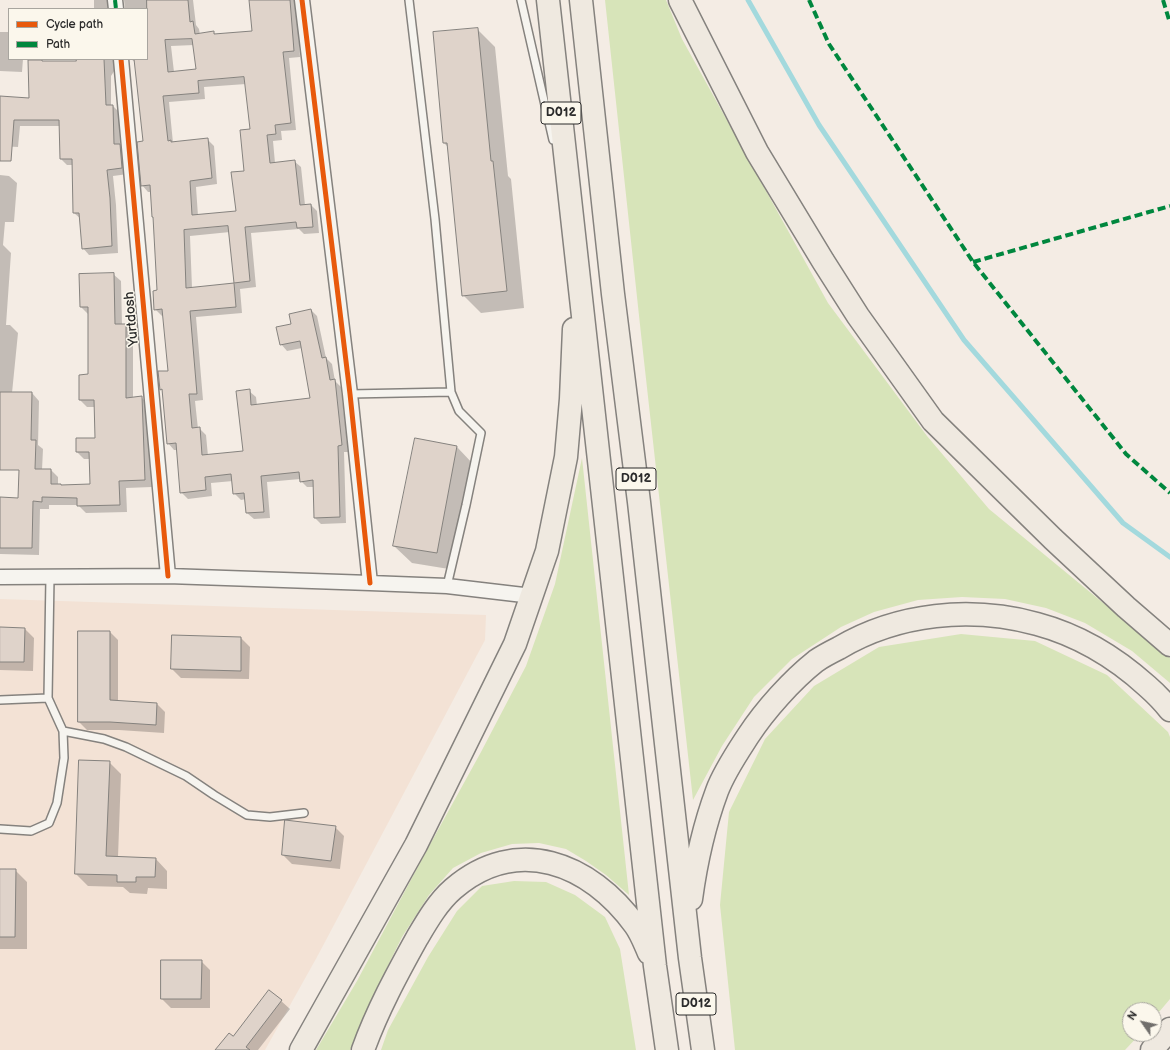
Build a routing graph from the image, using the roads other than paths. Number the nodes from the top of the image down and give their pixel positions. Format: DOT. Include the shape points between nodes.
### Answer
graph roads {
  1 [pos="302,0"];
  2 [pos="409,0"];
  3 [pos="521,0"];
  4 [pos="548,0"];
  5 [pos="581,0"];
  6 [pos="680,0"];
  7 [pos="121,60"];
  8 [pos="555,148"];
  9 [pos="559,164"];
  10 [pos="573,226"];
  11 [pos="451,392"];
  12 [pos="350,394"];
  13 [pos="168,576"];
  14 [pos="0,577"];
  15 [pos="50,577"];
  16 [pos="370,583"];
  17 [pos="447,586"];
  18 [pos="532,596"];
  19 [pos="1170,644"];
  20 [pos="48,698"];
  21 [pos="0,700"];
  22 [pos="1170,710"];
  23 [pos="63,731"];
  24 [pos="304,813"];
  25 [pos="0,829"];
  26 [pos="690,958"];
  27 [pos="655,966"];
  28 [pos="1170,1029"];
  29 [pos="301,1050"];
  30 [pos="363,1050"];
  31 [pos="667,1050"];
  32 [pos="703,1050"];
  33 [pos="1152,1050"];
  1 -- 12 [label="street"];
  2 -- 11 [label="lane" via="435,219"];
  3 -- 8 [label="lane"];
  4 -- 10 [label="highway, D012"];
  5 -- 26 [label="highway, D012"];
  6 -- 19 [label="highway" via="757,152 858,316 933,421 1053,539"];
  7 -- 13 [label="street, Yurtdosh"];
  9 -- 10 [label="lane"];
  10 -- 18 [label="highway" via="574,339 566,457 547,551"];
  10 -- 27 [label="highway, D012"];
  11 -- 12 [label="lane"];
  11 -- 17 [label="lane" via="459,411 481,433"];
  12 -- 16 [label="street"];
  13 -- 15 [label="street"];
  13 -- 16 [label="street"];
  14 -- 15 [label="street"];
  15 -- 20 [label="lane"];
  16 -- 17 [label="street"];
  17 -- 18 [label="street"];
  18 -- 29 [label="highway" via="516,644 420,838"];
  20 -- 21 [label="lane"];
  20 -- 23 [label="lane"];
  22 -- 26 [label="highway" via="1164,701 1131,671 1095,647 1057,629 1018,618 977,614 932,616 890,625 851,641 816,661 758,720 717,790 696,862 691,901"];
  23 -- 24 [label="lane" via="104,739 126,747 186,776 247,815 270,817"];
  23 -- 25 [label="lane" via="64,758 57,803 49,823 31,830"];
  26 -- 32 [label="highway, D012"];
  27 -- 30 [label="highway" via="636,926 607,894 590,880 554,863 514,859 506,861 472,876 452,889 438,906 393,982"];
  27 -- 31 [label="highway, D012"];
  28 -- 33 [label="highway"];
}
